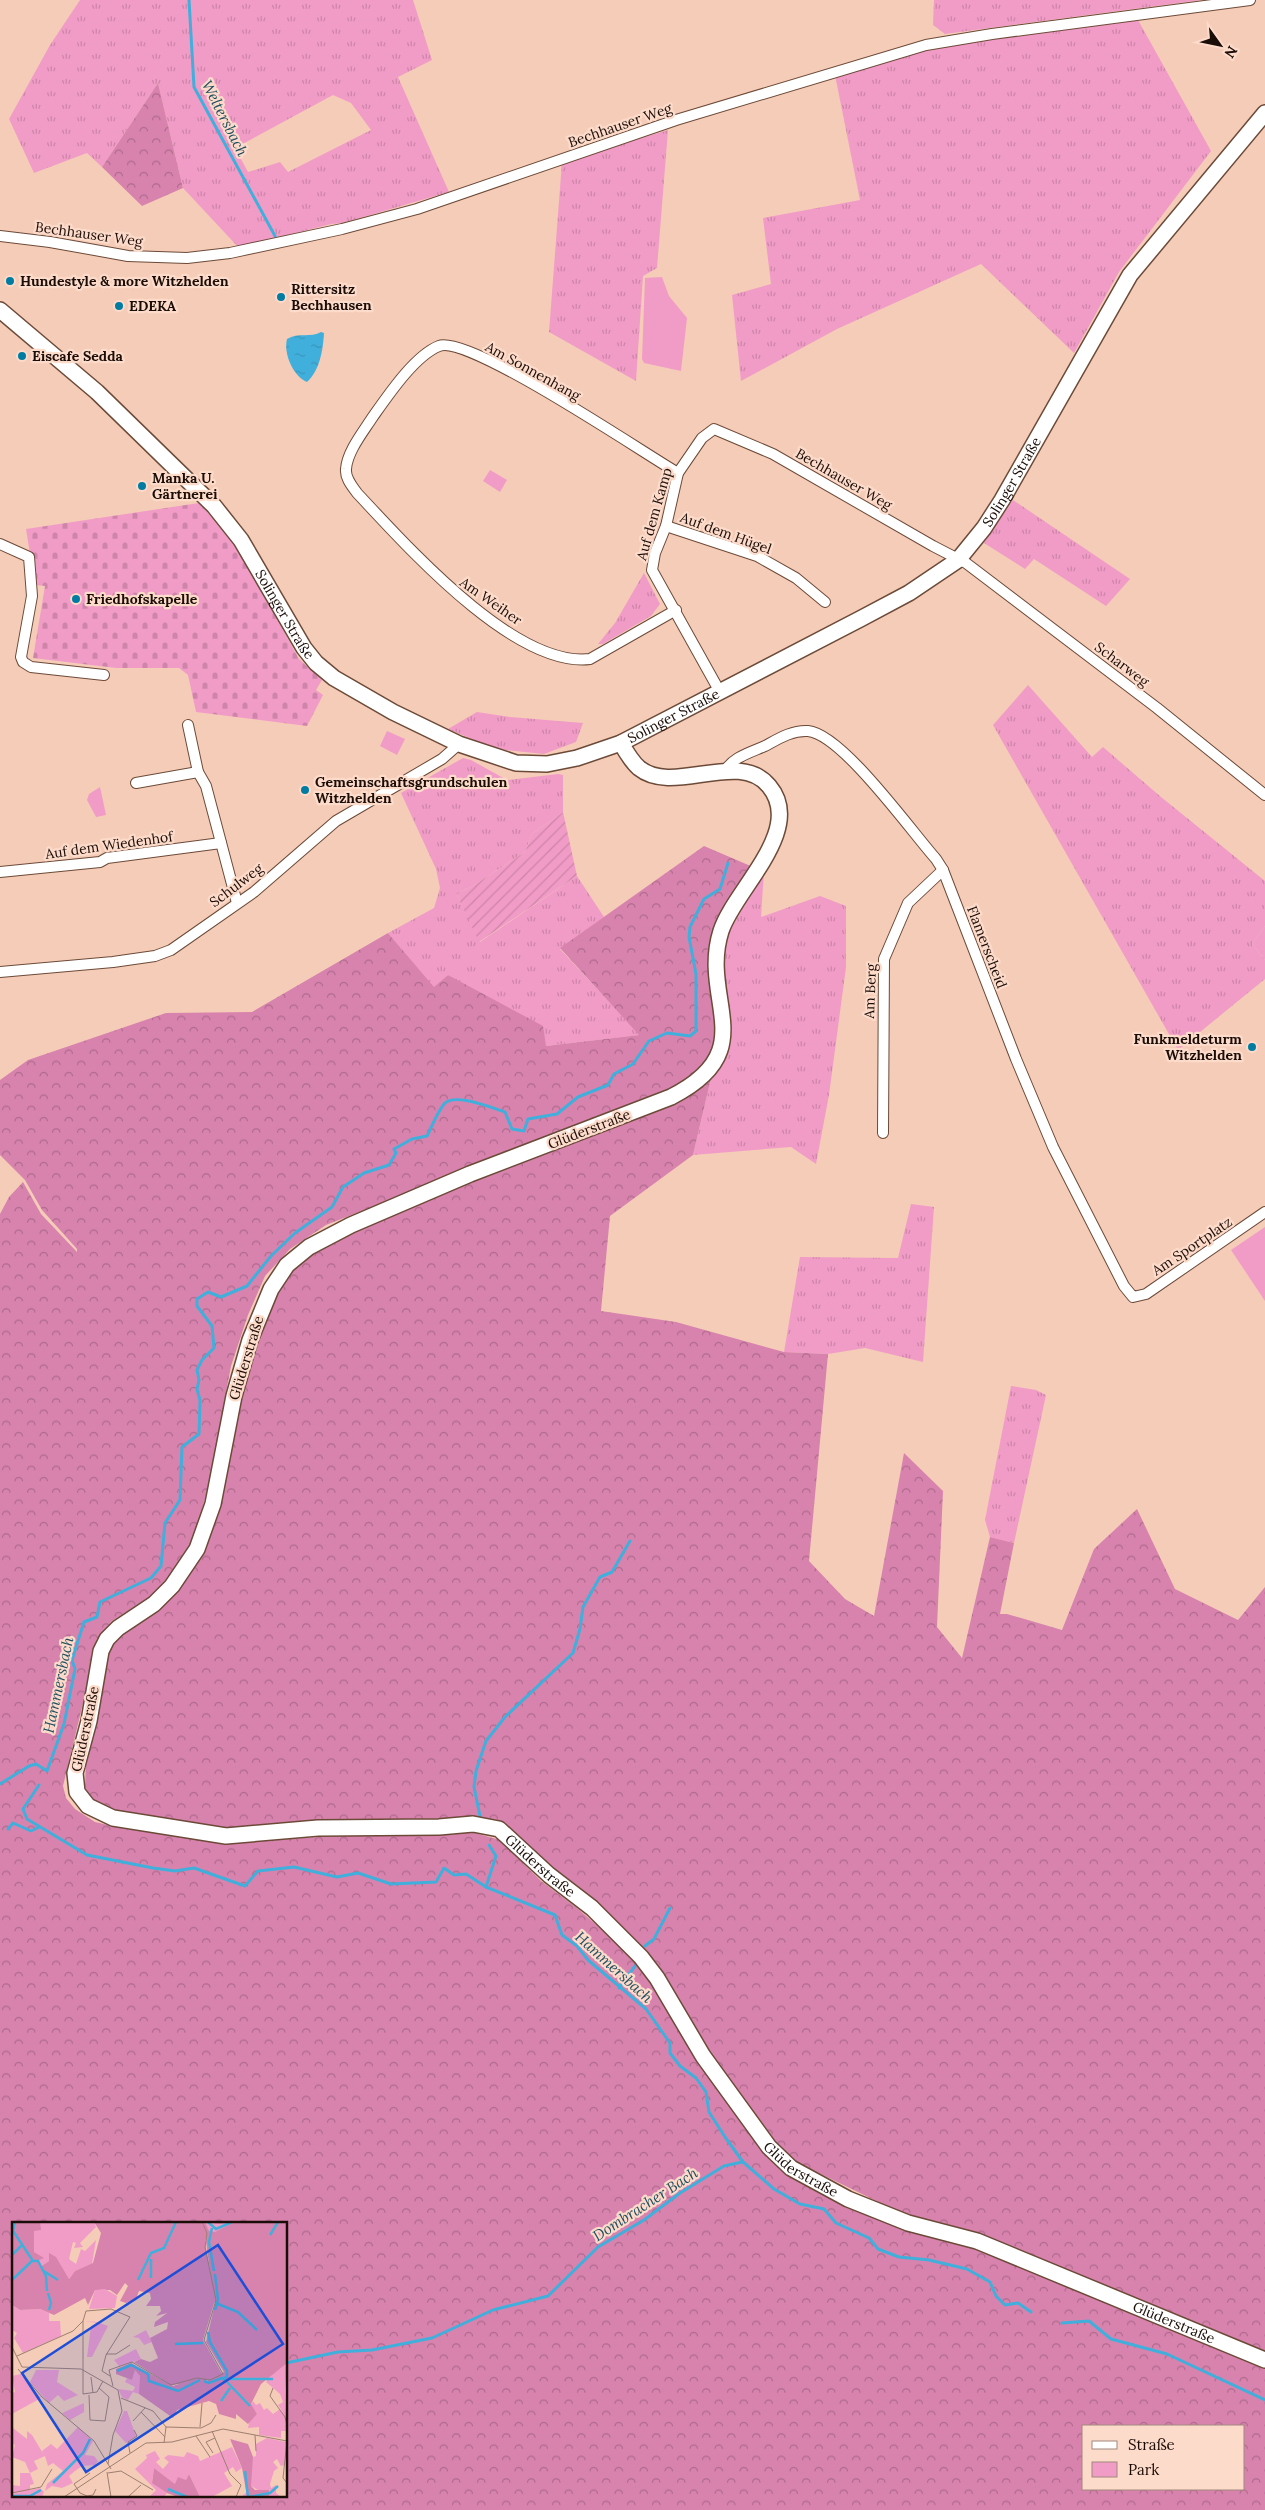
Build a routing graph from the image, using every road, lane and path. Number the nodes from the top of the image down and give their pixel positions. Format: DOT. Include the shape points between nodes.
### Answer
graph roads {
  1 [pos="1250,0"];
  2 [pos="1265,113"];
  3 [pos="0,236"];
  4 [pos="0,310"];
  5 [pos="714,428"];
  6 [pos="352,452"];
  7 [pos="678,473"];
  8 [pos="666,526"];
  9 [pos="0,544"];
  10 [pos="958,560"];
  11 [pos="825,602"];
  12 [pos="676,610"];
  13 [pos="104,675"];
  14 [pos="720,692"];
  15 [pos="188,725"];
  16 [pos="621,743"];
  17 [pos="459,744"];
  18 [pos="198,772"];
  19 [pos="724,772"];
  20 [pos="136,783"];
  21 [pos="1265,795"];
  22 [pos="221,843"];
  23 [pos="943,870"];
  24 [pos="0,872"];
  25 [pos="238,902"];
  26 [pos="0,972"];
  27 [pos="883,1132"];
  28 [pos="1265,1212"];
  29 [pos="1133,1297"];
  30 [pos="1265,2360"];
  1 -- 3 [label="street, Bechhauser Weg" via="926,45 676,120 416,209 230,253 187,258 128,256"];
  2 -- 10 [label="main road, Solinger Straße" via="1130,275 1002,500"];
  4 -- 17 [label="main road, Solinger Straße" via="97,392 214,506 241,540 300,642 316,663 369,700"];
  5 -- 7 [label="street, Auf dem Kamp" via="702,438"];
  5 -- 10 [label="street, Bechhauser Weg" via="773,454"];
  6 -- 7 [label="street, Am Sonnenhang" via="385,400 410,370 426,354 448,344 501,366"];
  6 -- 12 [label="street, Am Weiher" via="346,469 349,481 388,526 450,589 488,618 534,646 563,658 590,659"];
  7 -- 8 [label="street, Auf dem Kamp"];
  8 -- 11 [label="street, Auf dem Hügel" via="757,556 796,578"];
  8 -- 12 [label="street, Auf dem Kamp" via="652,570"];
  9 -- 13 [label="street" via="29,557 32,596 21,656 23,662 31,667"];
  10 -- 14 [label="main road, Solinger Straße" via="909,593"];
  10 -- 21 [label="street, Scharweg" via="1134,691"];
  12 -- 14 [label="street, Auf dem Kamp"];
  14 -- 16 [label="main road, Solinger Straße"];
  15 -- 18 [label="street"];
  16 -- 17 [label="main road, Solinger Straße" via="577,758 539,764 516,763"];
  16 -- 19 [label="main road, Glüderstraße" via="639,768 648,774 666,777"];
  17 -- 25 [label="street, Schulweg" via="442,759 336,821"];
  18 -- 20 [label="street"];
  18 -- 22 [label="street" via="206,786"];
  19 -- 23 [label="street, Flamerscheid" via="730,762 788,734 799,731 818,734 852,761"];
  19 -- 30 [label="main road, Glüderstraße" via="749,773 763,780 777,801 778,823 767,853 727,916 719,937 717,968 724,1032 721,1049 712,1064 697,1081 672,1097 470,1174 350,1225 309,1247 287,1265 271,1289 250,1340 234,1396 213,1504 197,1549 172,1586 154,1604 118,1628 101,1651 89,1720 75,1773 77,1792 88,1806 113,1818 219,1835 318,1828 473,1824 499,1829 549,1875 586,1903 641,1957 709,2064 769,2148 791,2168 848,2199 925,2229 977,2241"];
  22 -- 24 [label="street, Auf dem Wiedenhof" via="107,858 100,862"];
  22 -- 25 [label="street"];
  23 -- 27 [label="street, Am Berg" via="908,903 884,959"];
  23 -- 29 [label="street, Flamerscheid" via="1053,1147 1124,1286"];
  25 -- 26 [label="street, Schulweg" via="171,950 154,956"];
  28 -- 29 [label="street, Am Sportplatz" via="1146,1294"];
}
